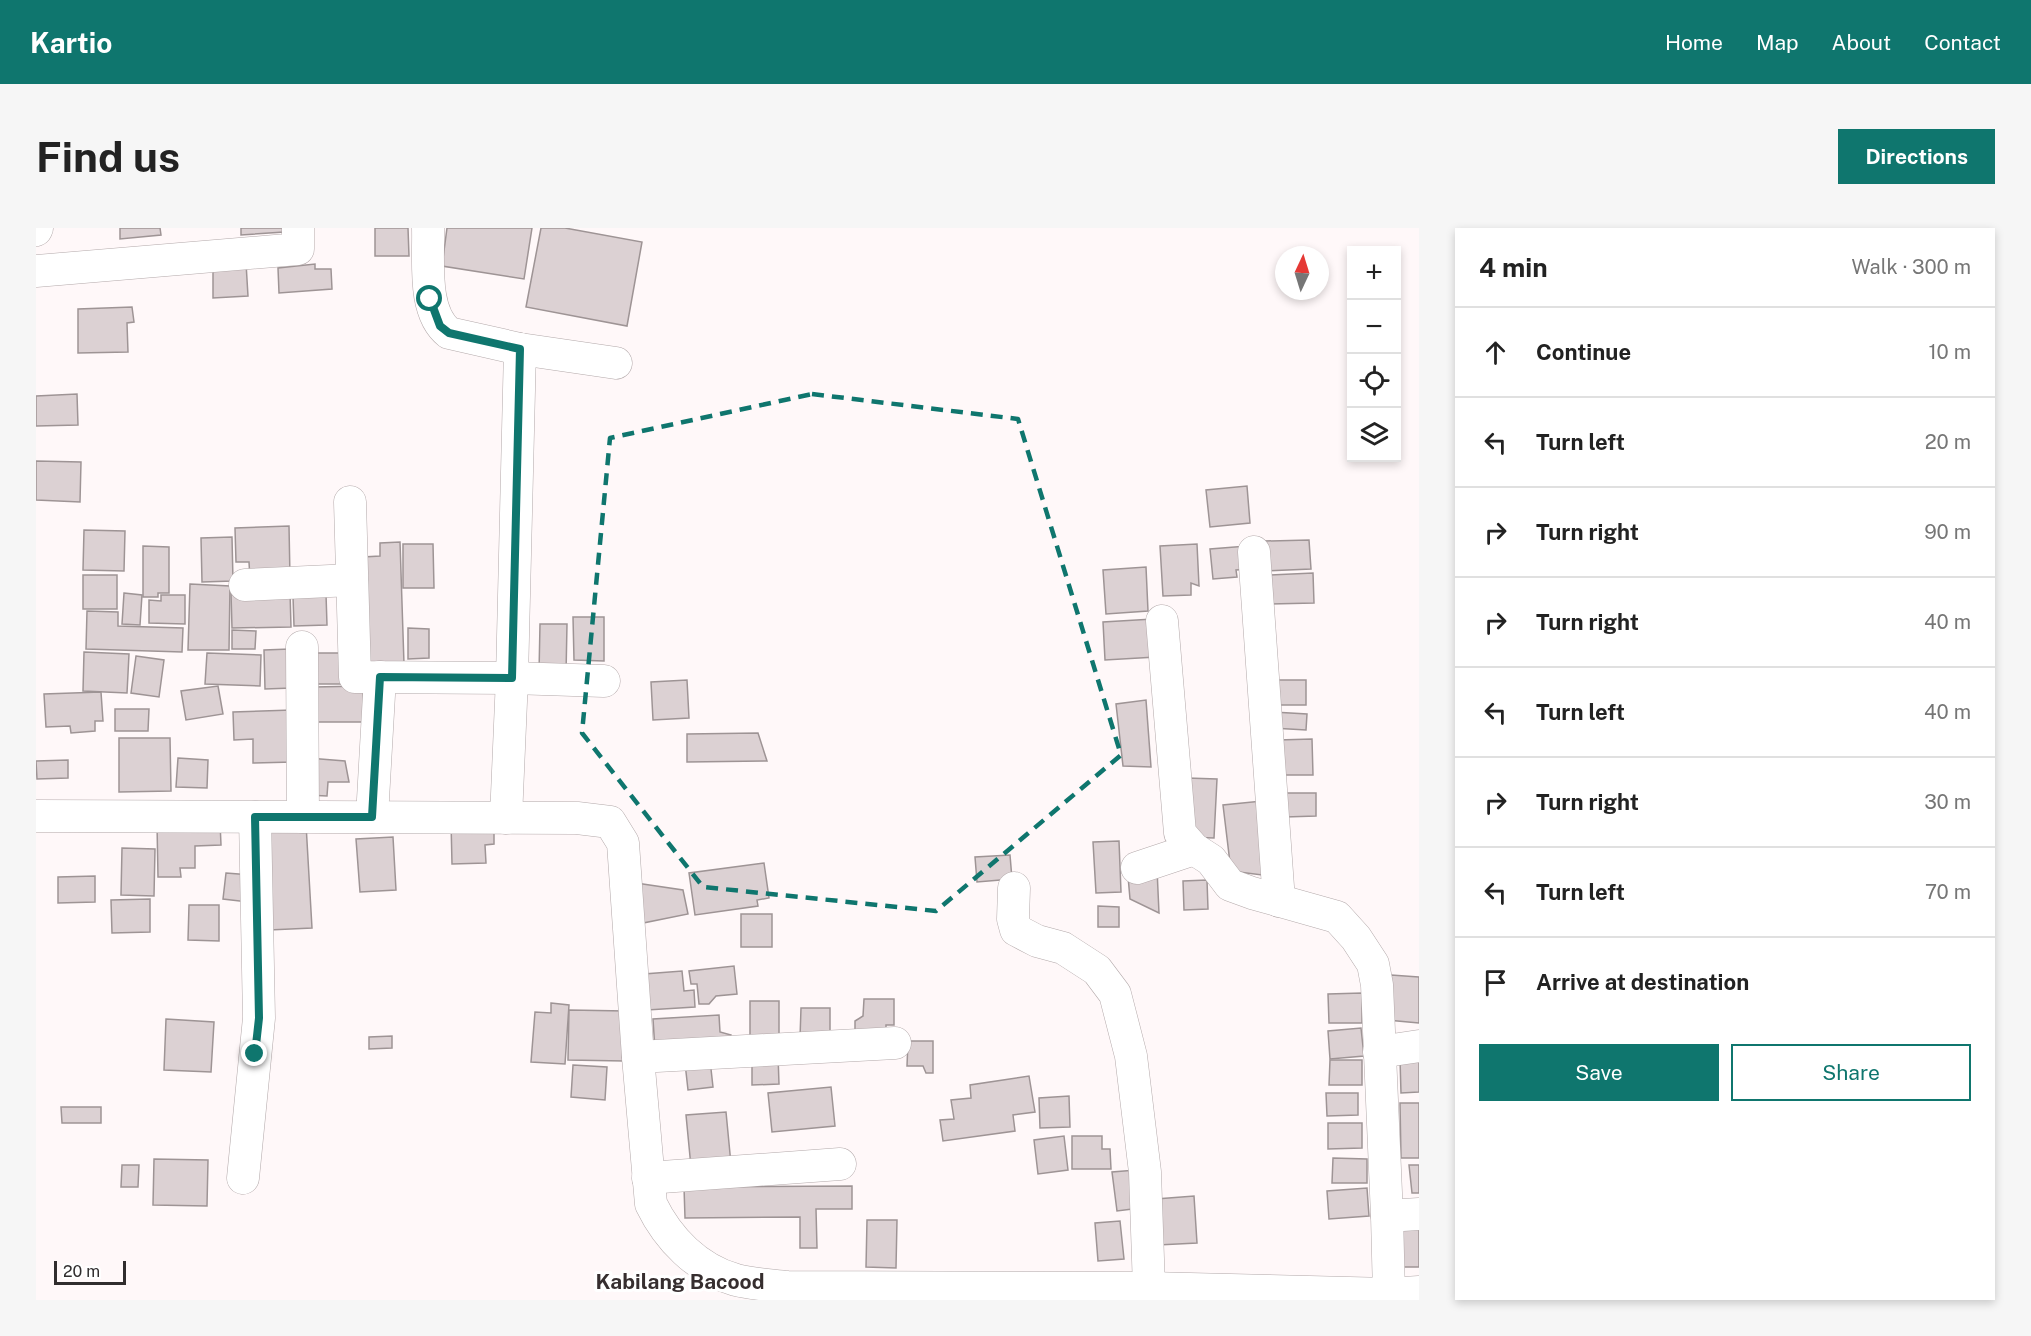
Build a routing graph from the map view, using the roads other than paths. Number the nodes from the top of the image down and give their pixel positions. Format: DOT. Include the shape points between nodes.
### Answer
graph roads {
  1 [pos="298,228"];
  2 [pos="428,228"];
  3 [pos="36,271"];
  4 [pos="520,349"];
  5 [pos="616,363"];
  6 [pos="350,502"];
  7 [pos="1254,552"];
  8 [pos="352,580"];
  9 [pos="245,585"];
  10 [pos="1162,621"];
  11 [pos="302,647"];
  12 [pos="380,677"];
  13 [pos="512,678"];
  14 [pos="604,681"];
  15 [pos="36,816"];
  16 [pos="255,817"];
  17 [pos="303,817"];
  18 [pos="372,817"];
  19 [pos="506,818"];
  20 [pos="1194,849"];
  21 [pos="1137,868"];
  22 [pos="1014,888"];
  23 [pos="1280,901"];
  24 [pos="895,1043"];
  25 [pos="1419,1046"];
  26 [pos="1379,1052"];
  27 [pos="638,1057"];
  28 [pos="840,1164"];
  29 [pos="243,1178"];
  30 [pos="648,1178"];
  31 [pos="1419,1214"];
  32 [pos="1387,1216"];
  33 [pos="1149,1288"];
  34 [pos="1404,1293"];
  35 [pos="1012,1294"];
  36 [pos="1198,1295"];
  37 [pos="1331,1297"];
  1 -- 3 [label="street" via="298,249"];
  2 -- 4 [label="street" via="430,299 440,326 449,333"];
  4 -- 5 [label="street"];
  4 -- 13 [label="street"];
  6 -- 8 [label="street"];
  7 -- 23 [label="street"];
  8 -- 9 [label="street"];
  8 -- 12 [label="street" via="355,677"];
  10 -- 20 [label="street" via="1178,820 1180,833"];
  11 -- 17 [label="street"];
  12 -- 13 [label="street"];
  12 -- 18 [label="street"];
  13 -- 14 [label="street"];
  13 -- 19 [label="street"];
  15 -- 16 [label="street"];
  16 -- 17 [label="street"];
  16 -- 29 [label="street" via="259,1018"];
  17 -- 18 [label="street"];
  18 -- 19 [label="street"];
  19 -- 27 [label="street" via="610,822 623,843"];
  20 -- 21 [label="street"];
  20 -- 23 [label="street" via="1211,860 1230,885"];
  22 -- 33 [label="street" via="1016,930 1063,948 1096,970 1115,994 1131,1056 1145,1172"];
  23 -- 26 [label="street" via="1337,917 1356,938 1373,964"];
  24 -- 27 [label="street"];
  25 -- 26 [label="street"];
  26 -- 32 [label="street"];
  27 -- 30 [label="street"];
  28 -- 30 [label="street"];
  30 -- 35 [label="street" via="651,1204 659,1220 686,1252 711,1271 737,1280 787,1287"];
  31 -- 32 [label="street"];
  32 -- 34 [label="street"];
  33 -- 35 [label="street"];
  33 -- 36 [label="street"];
  34 -- 37 [label="street"];
  36 -- 37 [label="street"];
}
